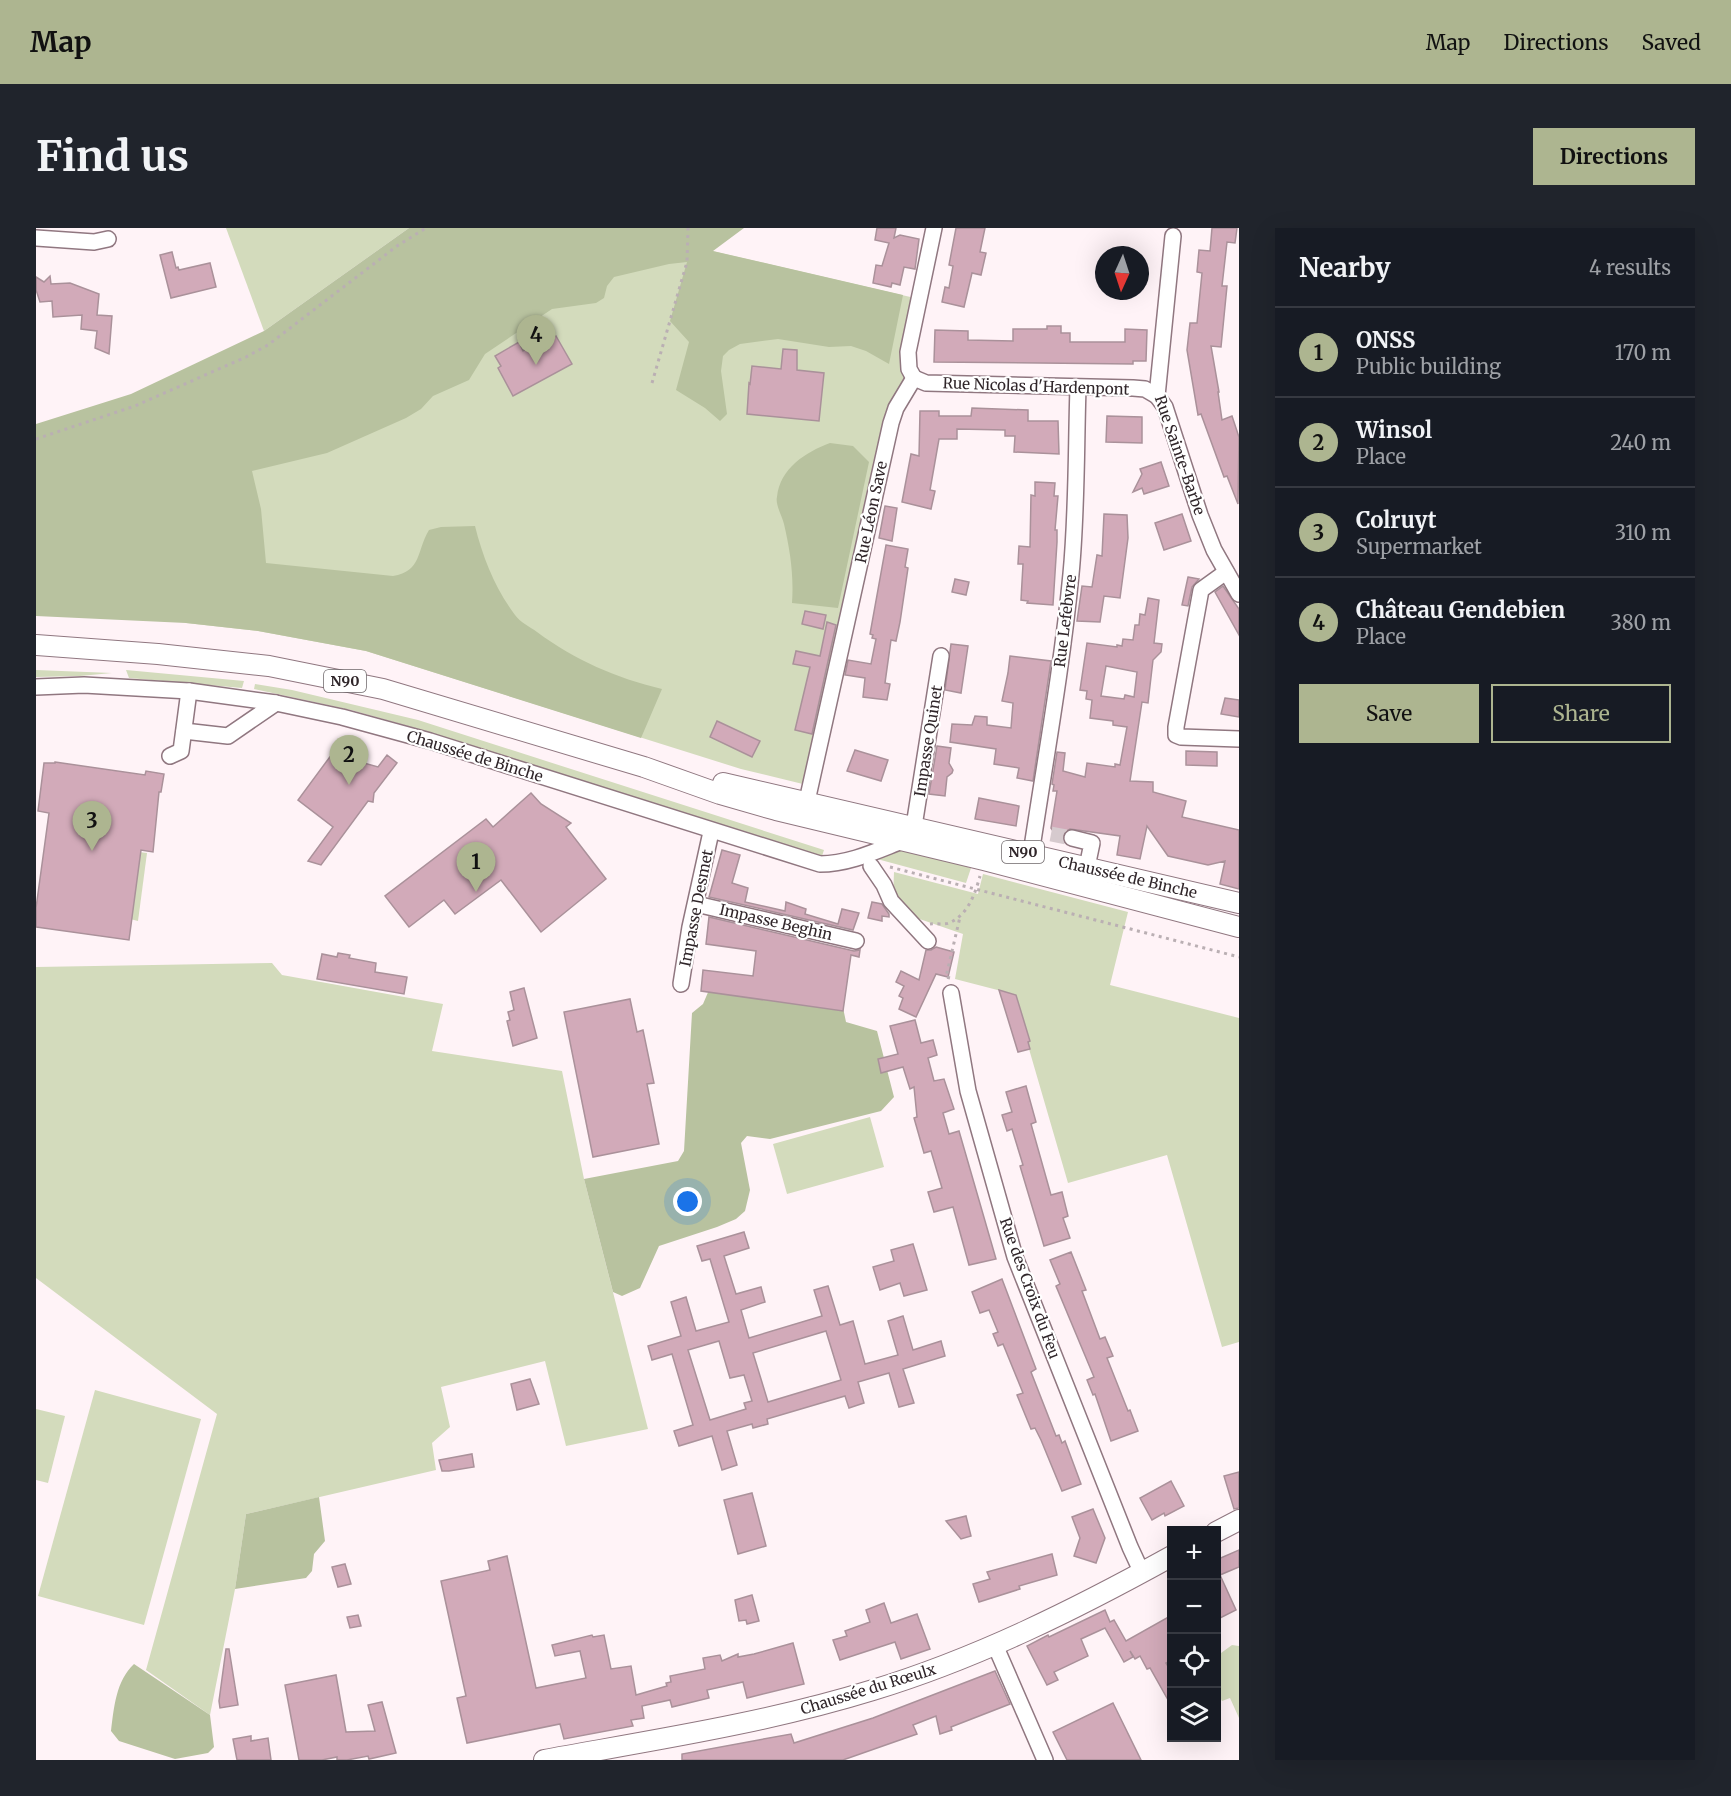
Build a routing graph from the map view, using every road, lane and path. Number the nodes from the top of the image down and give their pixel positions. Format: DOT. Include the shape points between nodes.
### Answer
graph roads {
  1 [pos="426,228"];
  2 [pos="688,228"];
  3 [pos="934,228"];
  4 [pos="1174,231"];
  5 [pos="36,238"];
  6 [pos="108,239"];
  7 [pos="914,378"];
  8 [pos="652,383"];
  9 [pos="1078,387"];
  10 [pos="1157,396"];
  11 [pos="36,439"];
  12 [pos="1226,572"];
  13 [pos="1239,594"];
  14 [pos="36,645"];
  15 [pos="941,656"];
  16 [pos="36,687"];
  17 [pos="189,691"];
  18 [pos="276,703"];
  19 [pos="184,731"];
  20 [pos="1239,740"];
  21 [pos="170,756"];
  22 [pos="644,767"];
  23 [pos="720,794"];
  24 [pos="807,801"];
  25 [pos="1035,830"];
  26 [pos="711,832"];
  27 [pos="908,834"];
  28 [pos="1051,834"];
  29 [pos="1072,838"];
  30 [pos="1031,854"];
  31 [pos="866,861"];
  32 [pos="1086,867"];
  33 [pos="976,891"];
  34 [pos="1239,903"];
  35 [pos="696,904"];
  36 [pos="961,916"];
  37 [pos="1239,927"];
  38 [pos="925,937"];
  39 [pos="856,940"];
  40 [pos="1239,957"];
  41 [pos="946,977"];
  42 [pos="681,984"];
  43 [pos="951,993"];
  44 [pos="1239,1520"];
  45 [pos="1221,1529"];
  46 [pos="1167,1559"];
  47 [pos="1142,1573"];
  48 [pos="995,1645"];
  49 [pos="545,1760"];
  50 [pos="1045,1760"];
  1 -- 11 [label="path" via="268,345 246,357 135,406"];
  2 -- 8 [label="path" via="687,262"];
  3 -- 7 [label="street" via="908,352"];
  4 -- 10 [label="street, Rue Sainte-Barbe"];
  5 -- 6 [label="street" via="94,242"];
  7 -- 9 [label="street, Rue Nicolas d'Hardenpont" via="926,383"];
  7 -- 24 [label="street, Rue Léon Save" via="891,423"];
  9 -- 10 [label="street, Rue Nicolas d'Hardenpont" via="1145,389"];
  9 -- 25 [label="street, Rue Lefebvre" via="1071,576"];
  10 -- 12 [label="street, Rue Sainte-Barbe" via="1165,407 1200,515"];
  12 -- 13 [label="street, Rue Sainte-Barbe"];
  12 -- 20 [label="street" via="1201,590 1176,735"];
  14 -- 22 [label="main road, Chaussée de Binche / N90" via="158,654 322,675 383,689"];
  15 -- 27 [label="street, Impasse Quinet"];
  16 -- 17 [label="street, Chaussée de Binche" via="84,685"];
  17 -- 18 [label="street, Chaussée de Binche"];
  17 -- 19 [label="street"];
  18 -- 19 [label="street" via="228,736"];
  18 -- 26 [label="street, Chaussée de Binche" via="388,729"];
  19 -- 21 [label="street" via="181,752"];
  22 -- 23 [label="main road, Chaussée de Binche / N90"];
  22 -- 24 [label="main road, Chaussée de Binche / N90"];
  23 -- 24 [label="street, Chaussée de Binche" via="794,804"];
  23 -- 27 [label="main road, Chaussée de Binche / N90" via="822,822"];
  24 -- 27 [label="main road, Chaussée de Binche / N90"];
  25 -- 28 [label="street"];
  25 -- 30 [label="street, Rue Lefebvre"];
  26 -- 31 [label="street, Chaussée de Binche" via="820,864"];
  26 -- 35 [label="street, Impasse Desmet"];
  27 -- 30 [label="main road, Chaussée de Binche / N90"];
  27 -- 31 [label="street, Chaussée de Binche"];
  27 -- 37 [label="main road, Chaussée de Binche / N90" via="984,860"];
  29 -- 32 [label="street" via="1092,843"];
  30 -- 32 [label="main road, Chaussée de Binche / N90"];
  31 -- 33 [label="path"];
  31 -- 38 [label="street" via="891,901"];
  32 -- 34 [label="main road, Chaussée de Binche / N90"];
  33 -- 36 [label="path"];
  33 -- 40 [label="path"];
  35 -- 39 [label="street, Impasse Beghin"];
  35 -- 42 [label="street, Impasse Desmet"];
  36 -- 38 [label="path" via="947,924 929,924"];
  36 -- 41 [label="path"];
  43 -- 47 [label="street, Rue des Croix du Feu" via="968,1091 1015,1257"];
  44 -- 45 [label="main road"];
  46 -- 47 [label="main road, Chaussée du Rœulx"];
  47 -- 48 [label="main road, Chaussée du Rœulx"];
  48 -- 49 [label="main road, Chaussée du Rœulx" via="894,1683 826,1703 743,1723"];
  48 -- 50 [label="street"];
}
